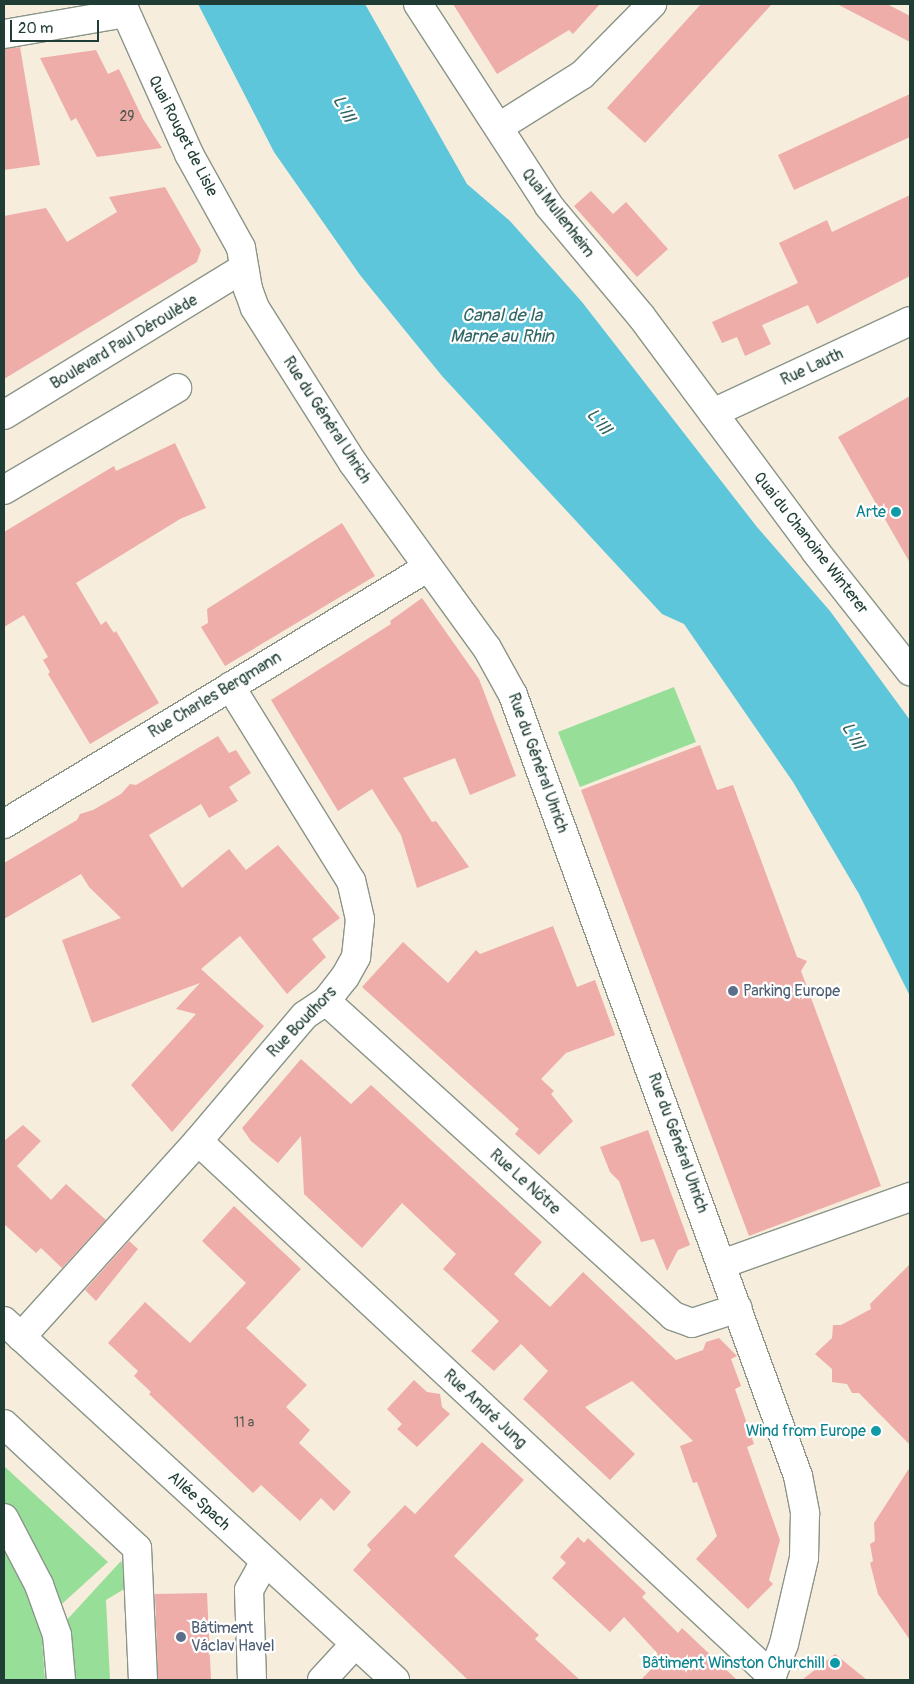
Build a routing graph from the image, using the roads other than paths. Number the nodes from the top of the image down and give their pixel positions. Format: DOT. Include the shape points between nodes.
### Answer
graph roads {
  1 [pos="418,4"];
  2 [pos="652,4"];
  3 [pos="123,8"];
  4 [pos="4,34"];
  5 [pos="499,127"];
  6 [pos="244,268"];
  7 [pos="910,321"];
  8 [pos="177,388"];
  9 [pos="713,413"];
  10 [pos="4,416"];
  11 [pos="4,490"];
  12 [pos="427,568"];
  13 [pos="910,672"];
  14 [pos="230,686"];
  15 [pos="4,824"];
  16 [pos="326,1001"];
  17 [pos="198,1141"];
  18 [pos="910,1197"];
  19 [pos="722,1264"];
  20 [pos="738,1308"];
  21 [pos="12,1329"];
  22 [pos="4,1424"];
  23 [pos="4,1518"];
  24 [pos="265,1561"];
  25 [pos="355,1644"];
  26 [pos="771,1678"];
  27 [pos="61,1680"];
  28 [pos="143,1680"];
  29 [pos="252,1680"];
  30 [pos="322,1680"];
  31 [pos="395,1680"];
  1 -- 5 [label="street, Quai Mullenheim"];
  2 -- 5 [label="street" via="582,75"];
  3 -- 4 [label="street"];
  3 -- 6 [label="street, Quai Rouget de Lisle" via="189,154 241,248"];
  5 -- 9 [label="street, Quai Mullenheim" via="549,206 642,316"];
  6 -- 10 [label="street, Boulevard Paul Déroulède"];
  6 -- 12 [label="street, Rue du Général Uhrich" via="255,308 352,463"];
  7 -- 9 [label="street, Rue Lauth"];
  8 -- 11 [label="street"];
  9 -- 13 [label="street, Quai du Chanoine Winterer"];
  12 -- 14 [label="street, Rue Charles Bergmann"];
  12 -- 19 [label="street, Rue du Général Uhrich" via="487,648 510,688"];
  14 -- 15 [label="street, Rue Charles Bergmann"];
  14 -- 16 [label="street, Rue Boudhors" via="351,881 358,902 360,918 356,957"];
  16 -- 17 [label="street, Rue Boudhors" via="305,1015"];
  16 -- 20 [label="street, Rue Le Nôtre" via="673,1316 692,1323"];
  17 -- 21 [label="street, Rue Boudhors"];
  17 -- 26 [label="street, Rue André Jung"];
  18 -- 19 [label="street"];
  19 -- 20 [label="street, Rue du Général Uhrich"];
  20 -- 26 [label="street, Rue du Général Uhrich" via="786,1438 805,1513 800,1584"];
  21 -- 24 [label="street, Allée Spach"];
  22 -- 28 [label="street" via="137,1548"];
  23 -- 27 [label="street" via="39,1585 57,1634"];
  24 -- 25 [label="street, Allée Spach"];
  24 -- 29 [label="street" via="249,1590"];
  25 -- 30 [label="street"];
  25 -- 31 [label="street, Allée Spach"];
}
